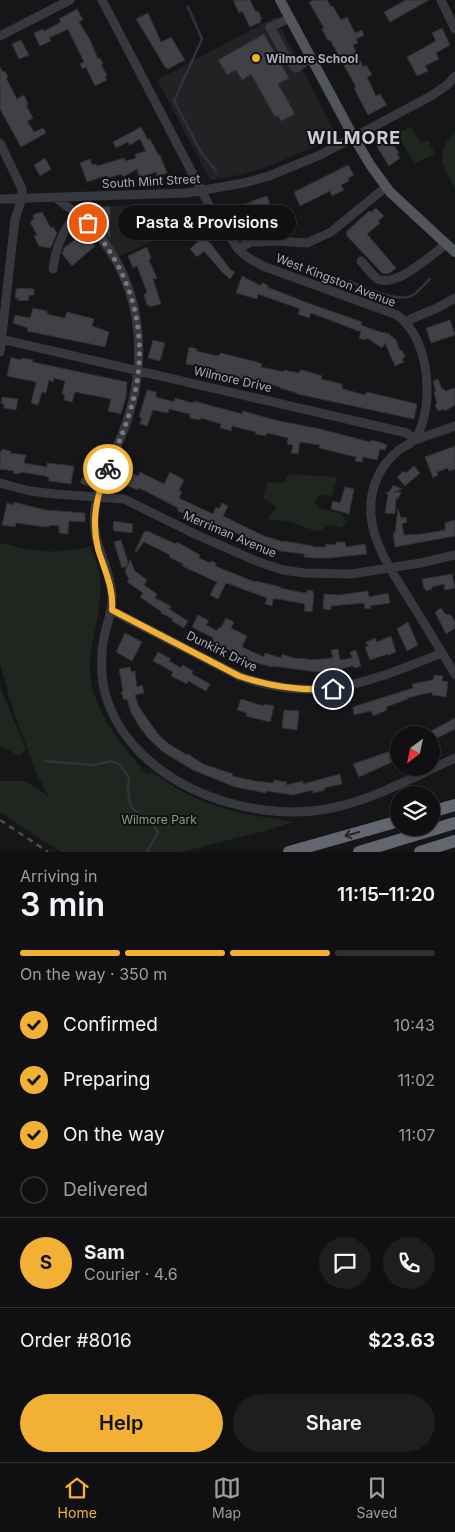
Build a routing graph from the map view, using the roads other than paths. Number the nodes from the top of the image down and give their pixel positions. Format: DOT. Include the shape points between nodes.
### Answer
graph roads {
  1 [pos="70,0"];
  2 [pos="102,0"];
  3 [pos="280,0"];
  4 [pos="441,0"];
  5 [pos="290,18"];
  6 [pos="455,29"];
  7 [pos="0,36"];
  8 [pos="311,58"];
  9 [pos="455,78"];
  10 [pos="353,136"];
  11 [pos="0,143"];
  12 [pos="386,187"];
  13 [pos="202,192"];
  14 [pos="55,197"];
  15 [pos="22,198"];
  16 [pos="0,199"];
  17 [pos="76,213"];
  18 [pos="446,244"];
  19 [pos="238,249"];
  20 [pos="455,252"];
  21 [pos="361,262"];
  22 [pos="53,269"];
  23 [pos="455,298"];
  24 [pos="406,323"];
  25 [pos="1,339"];
  26 [pos="0,352"];
  27 [pos="139,370"];
  28 [pos="455,426"];
  29 [pos="415,440"];
  30 [pos="0,483"];
  31 [pos="97,497"];
  32 [pos="455,555"];
  33 [pos="390,568"];
  34 [pos="112,610"];
  35 [pos="442,653"];
  36 [pos="455,674"];
  37 [pos="455,758"];
  38 [pos="455,801"];
  39 [pos="455,805"];
  40 [pos="440,809"];
  41 [pos="440,810"];
  42 [pos="455,823"];
  43 [pos="390,824"];
  44 [pos="455,841"];
  45 [pos="289,852"];
  46 [pos="358,852"];
  47 [pos="420,852"];
  1 -- 7 [label="street"];
  2 -- 13 [label="street, West Kingston Avenue"];
  3 -- 5 [label="main road"];
  4 -- 6 [label="street"];
  5 -- 8 [label="main road"];
  5 -- 8 [label="street" via="270,27 296,68"];
  8 -- 10 [label="main road"];
  9 -- 10 [label="street, South Mint Street" via="431,96"];
  10 -- 12 [label="main road"];
  10 -- 13 [label="street, South Mint Street" via="320,155 269,176"];
  11 -- 15 [label="street" via="22,186"];
  12 -- 18 [label="main road"];
  12 -- 19 [label="street" via="331,232 308,243 251,242"];
  13 -- 14 [label="street, South Mint Street"];
  13 -- 19 [label="street, West Kingston Avenue"];
  14 -- 15 [label="street, South Mint Street"];
  14 -- 17 [label="street"];
  15 -- 16 [label="street, South Mint Street"];
  15 -- 25 [label="street" via="15,219"];
  17 -- 22 [label="street" via="59,242"];
  17 -- 27 [label="street" via="101,237 123,275 134,306"];
  18 -- 20 [label="main road"];
  18 -- 21 [label="street" via="396,279 386,281 377,278"];
  19 -- 24 [label="street, West Kingston Avenue" via="263,266 387,311"];
  23 -- 24 [label="street"];
  24 -- 29 [label="street, West Kingston Avenue" via="420,348 426,376 427,393"];
  25 -- 26 [label="street"];
  25 -- 27 [label="street, Wilmore Drive"];
  27 -- 29 [label="street, Wilmore Drive" via="407,433"];
  27 -- 31 [label="street" via="131,409"];
  28 -- 29 [label="street"];
  29 -- 33 [label="street" via="390,458 372,493 374,531"];
  30 -- 31 [label="street, Merriman Avenue" via="30,491"];
  31 -- 33 [label="street, Merriman Avenue" via="133,502 213,542 283,570 340,575"];
  31 -- 34 [label="street" via="95,535 110,583"];
  32 -- 33 [label="street, Merriman Avenue"];
  33 -- 35 [label="street"];
  34 -- 35 [label="street, Dunkirk Drive" via="239,676 295,690 353,686"];
  34 -- 37 [label="street" via="104,638 102,671 107,700 117,722 153,764 207,796 259,809 326,809 372,796"];
  35 -- 36 [label="street"];
  38 -- 40 [label="highway"];
  39 -- 41 [label="highway"];
  42 -- 46 [label="highway"];
  43 -- 45 [label="highway, one-way"];
  44 -- 47 [label="highway"];
}
